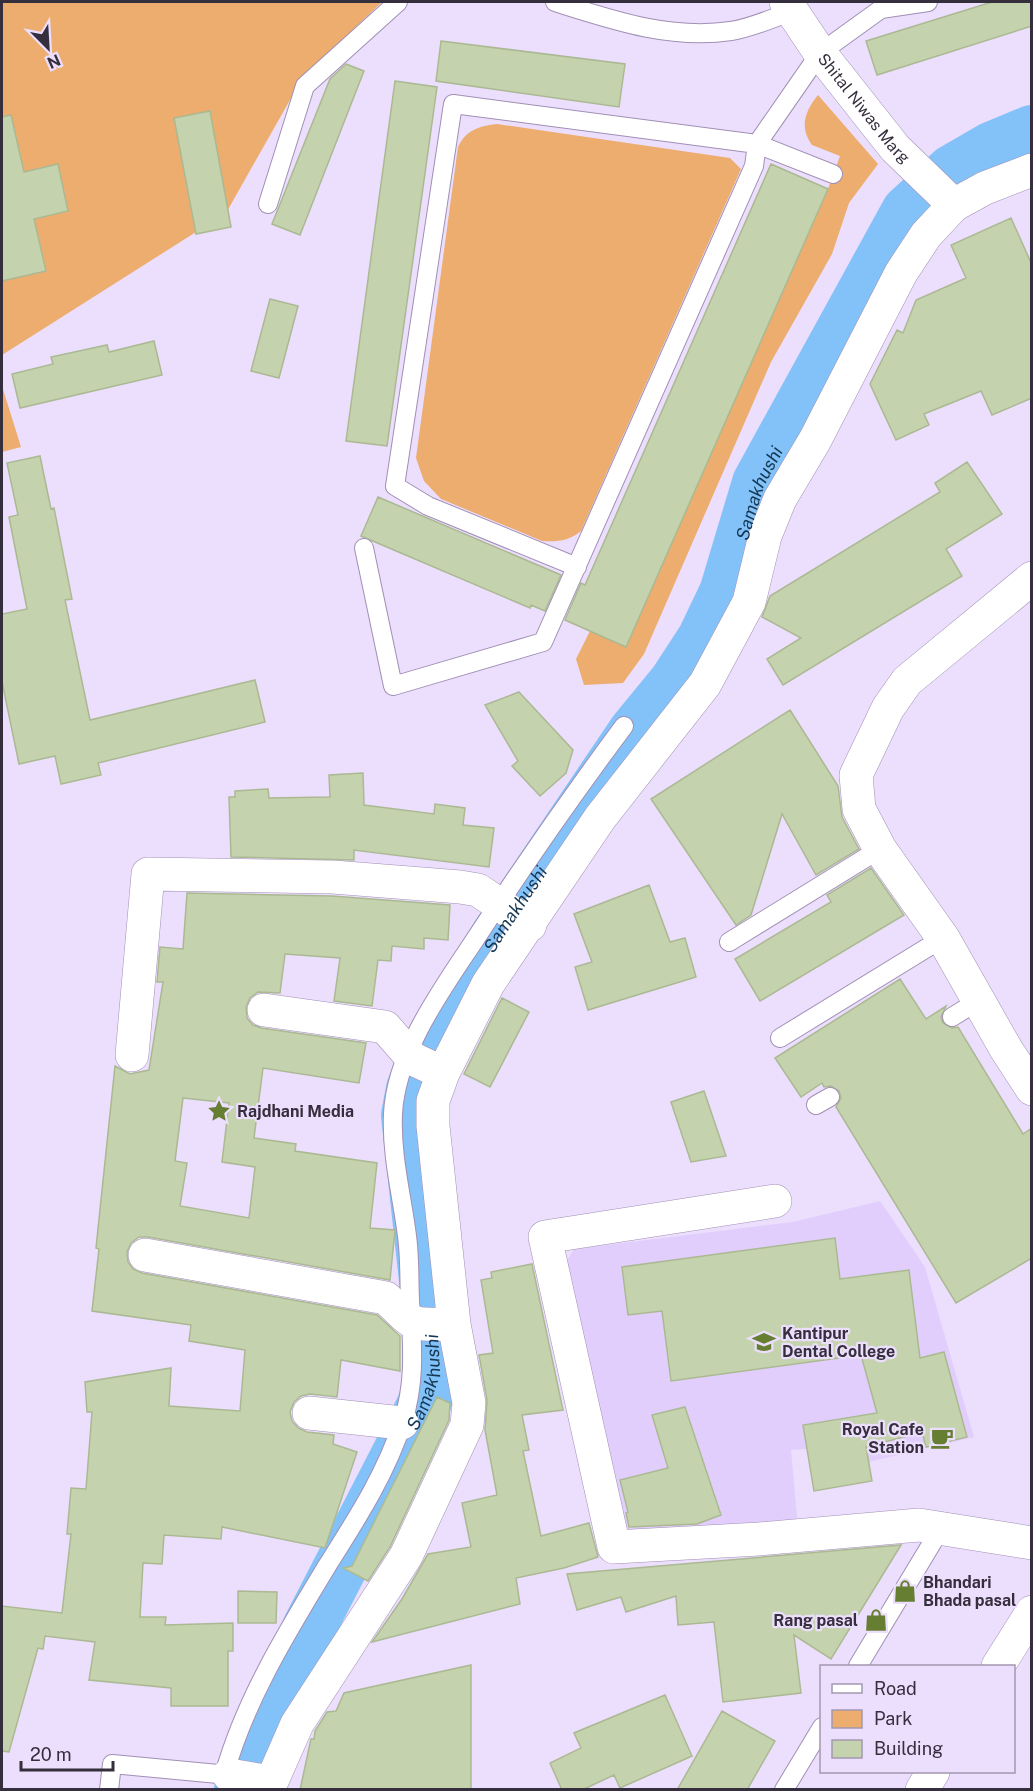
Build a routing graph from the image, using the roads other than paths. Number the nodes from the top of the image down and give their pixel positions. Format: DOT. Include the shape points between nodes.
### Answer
graph roads {
  1 [pos="398,2"];
  2 [pos="555,2"];
  3 [pos="928,2"];
  4 [pos="789,6"];
  5 [pos="820,53"];
  6 [pos="757,144"];
  7 [pos="1032,170"];
  8 [pos="833,174"];
  9 [pos="948,199"];
  10 [pos="268,204"];
  11 [pos="364,548"];
  12 [pos="577,567"];
  13 [pos="1032,578"];
  14 [pos="624,726"];
  15 [pos="880,849"];
  16 [pos="514,914"];
  17 [pos="943,938"];
  18 [pos="729,942"];
  19 [pos="264,1010"];
  20 [pos="780,1038"];
  21 [pos="132,1055"];
  22 [pos="425,1064"];
  23 [pos="1032,1089"];
  24 [pos="775,1201"];
  25 [pos="145,1255"];
  26 [pos="432,1324"];
  27 [pos="309,1413"];
  28 [pos="402,1423"];
  29 [pos="941,1528"];
  30 [pos="1032,1543"];
  31 [pos="1032,1612"];
  32 [pos="859,1665"];
  33 [pos="999,1665"];
  34 [pos="820,1730"];
  35 [pos="932,1773"];
  36 [pos="250,1780"];
  37 [pos="109,1790"];
  38 [pos="784,1790"];
  39 [pos="922,1790"];
  1 -- 10 [label="lane" via="305,86"];
  2 -- 4 [label="lane" via="626,25 690,35 733,31"];
  3 -- 5 [label="lane" via="881,9"];
  4 -- 5 [label="main road, Shital Niwas Marg"];
  5 -- 6 [label="lane"];
  5 -- 9 [label="main road, Shital Niwas Marg" via="895,148"];
  6 -- 8 [label="lane"];
  6 -- 12 [label="lane" via="754,166"];
  6 -- 12 [label="lane" via="453,104 395,486 428,506"];
  7 -- 9 [label="main road"];
  9 -- 16 [label="main road" via="901,273 815,440 780,499 765,536 749,602 705,684 600,818"];
  11 -- 12 [label="lane" via="393,686 543,642"];
  13 -- 15 [label="main road" via="907,681 888,708 856,775 859,809"];
  14 -- 16 [label="lane" via="578,788"];
  15 -- 17 [label="main road"];
  15 -- 18 [label="lane"];
  16 -- 21 [label="main road" via="478,891 460,886 322,876 148,874"];
  16 -- 22 [label="main road" via="488,984"];
  17 -- 20 [label="lane"];
  17 -- 23 [label="main road" via="965,1009"];
  19 -- 22 [label="main road" via="384,1027"];
  22 -- 26 [label="main road" via="434,1126"];
  22 -- 26 [label="lane" via="400,1073 393,1113 408,1239"];
  24 -- 29 [label="main road" via="545,1237 614,1546 759,1539 918,1525"];
  25 -- 26 [label="main road" via="386,1298"];
  26 -- 28 [label="lane"];
  26 -- 36 [label="main road" via="469,1403 467,1425 406,1556 297,1724"];
  27 -- 28 [label="main road"];
  28 -- 36 [label="lane" via="382,1474 258,1690"];
  29 -- 30 [label="main road"];
  29 -- 32 [label="lane"];
  31 -- 33 [label="main road"];
  34 -- 38 [label="lane"];
  35 -- 39 [label="main road"];
  36 -- 37 [label="lane" via="112,1764"];
}
